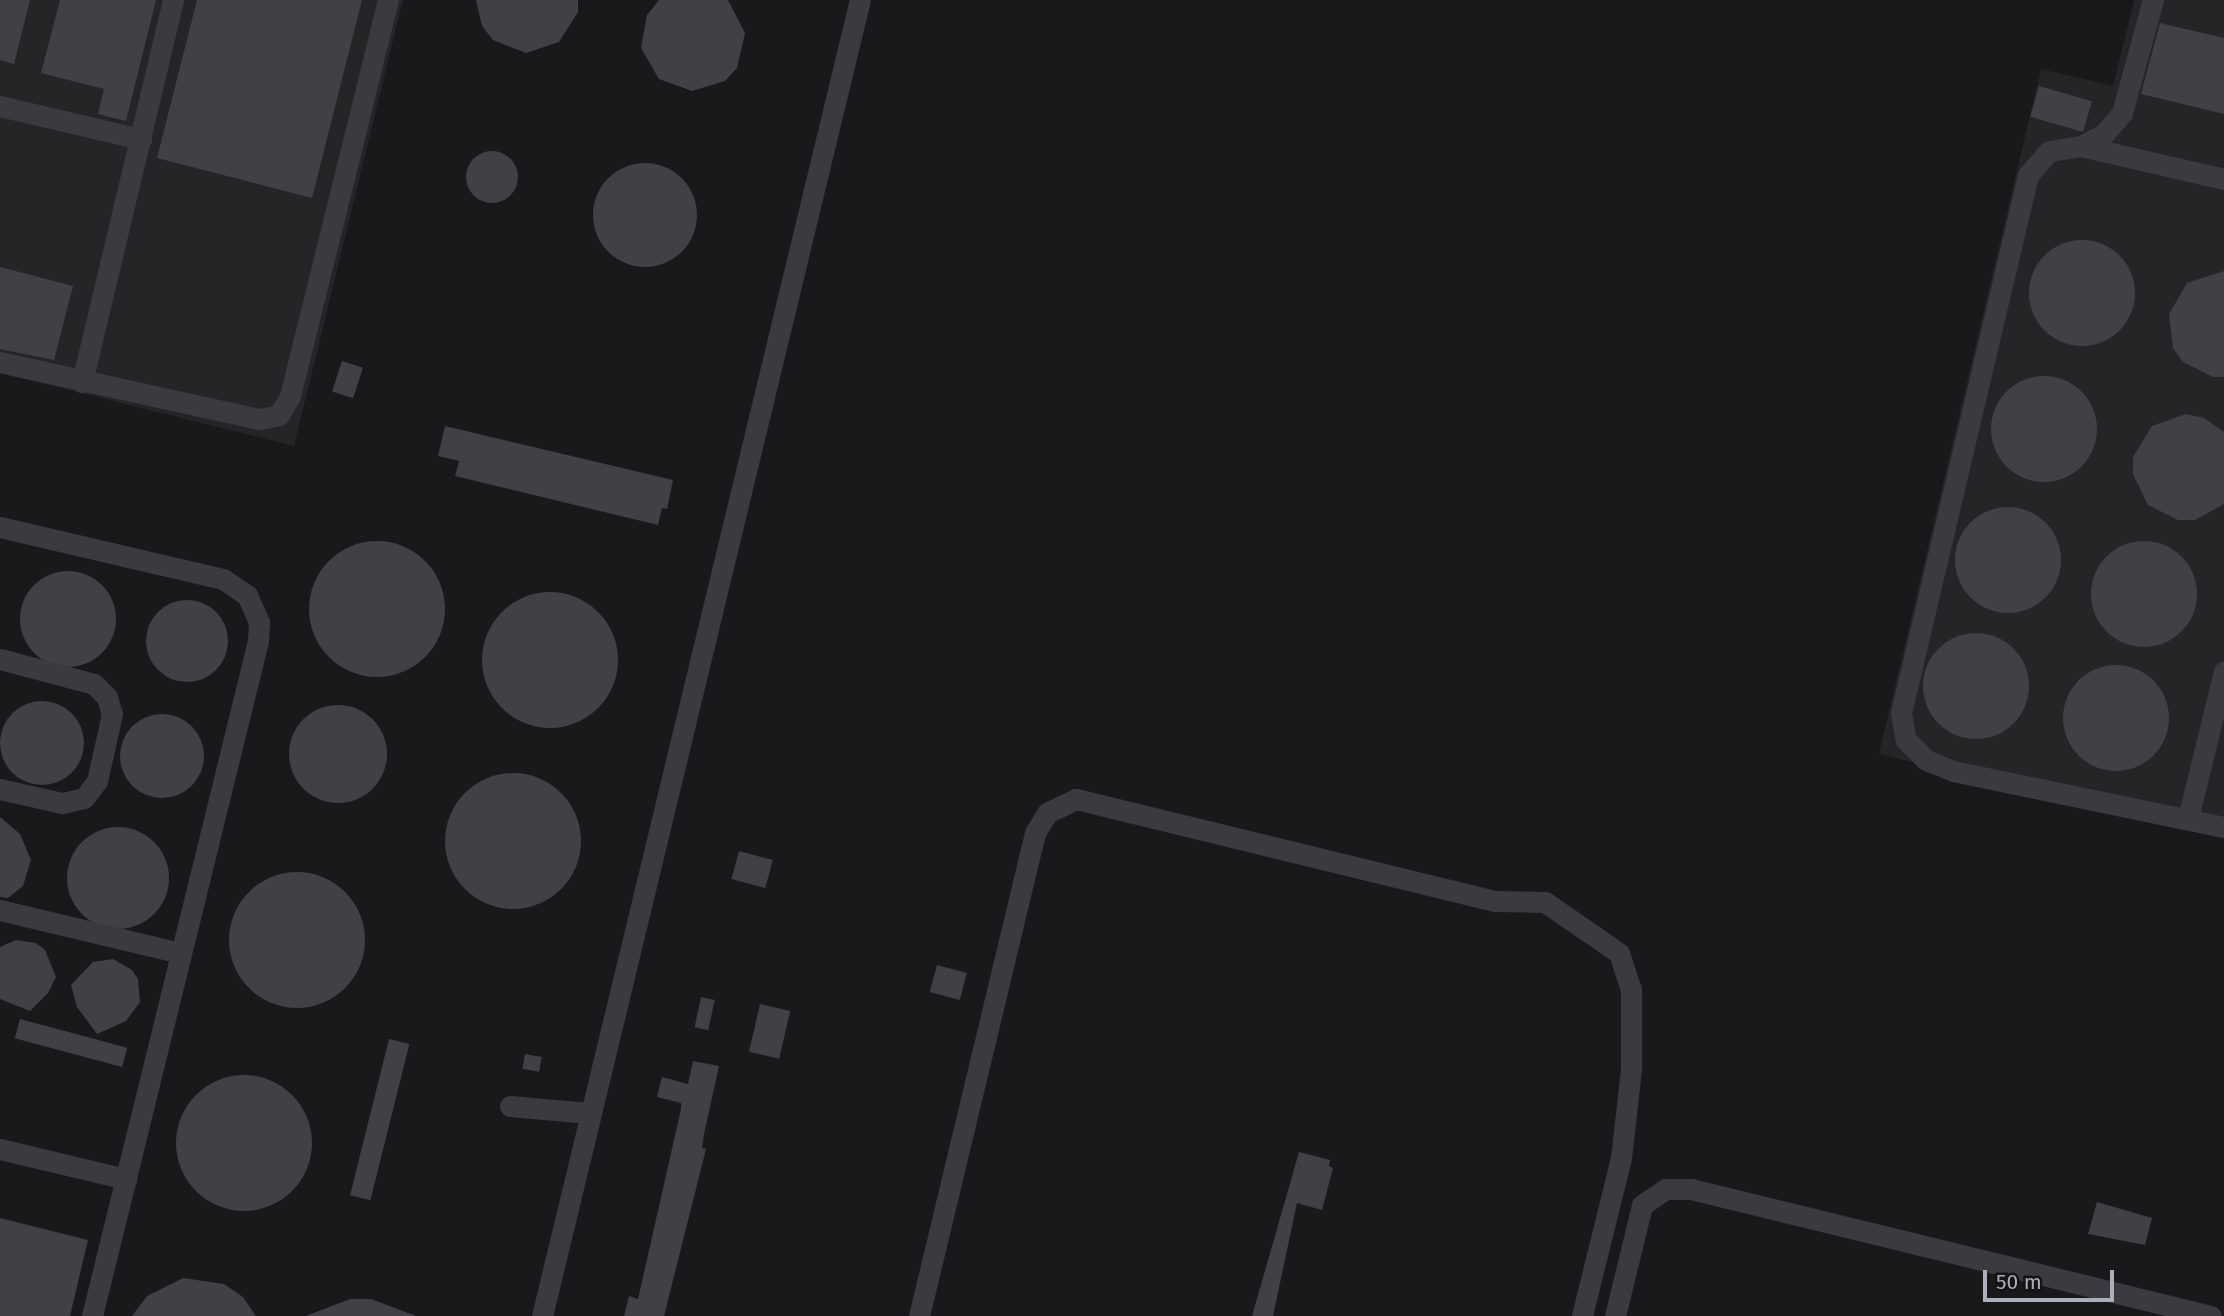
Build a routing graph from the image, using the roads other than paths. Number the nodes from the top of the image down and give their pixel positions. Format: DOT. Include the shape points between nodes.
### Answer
graph roads {
  1 [pos="173,0"];
  2 [pos="388,0"];
  3 [pos="860,0"];
  4 [pos="2153,0"];
  5 [pos="0,106"];
  6 [pos="2122,113"];
  7 [pos="141,139"];
  8 [pos="2081,146"];
  9 [pos="2137,160"];
  10 [pos="2224,179"];
  11 [pos="0,362"];
  12 [pos="82,382"];
  13 [pos="0,527"];
  14 [pos="0,659"];
  15 [pos="2224,671"];
  16 [pos="0,789"];
  17 [pos="2188,818"];
  18 [pos="2224,827"];
  19 [pos="0,910"];
  20 [pos="181,953"];
  21 [pos="510,1106"];
  22 [pos="589,1113"];
  23 [pos="0,1149"];
  24 [pos="126,1179"];
  25 [pos="92,1316"];
  26 [pos="542,1316"];
  27 [pos="919,1316"];
  28 [pos="1582,1316"];
  29 [pos="1615,1316"];
  30 [pos="2211,1316"];
  1 -- 7 [label="street"];
  2 -- 12 [label="street" via="284,410 273,419 259,419"];
  3 -- 22 [label="street"];
  4 -- 6 [label="street"];
  5 -- 7 [label="street"];
  6 -- 8 [label="street" via="2103,135"];
  6 -- 9 [label="street" via="2127,142"];
  7 -- 12 [label="street"];
  8 -- 9 [label="street"];
  8 -- 17 [label="street" via="2049,151 2028,175 1901,713 1906,740 1926,760 1952,771"];
  9 -- 10 [label="street"];
  11 -- 12 [label="street"];
  13 -- 20 [label="street" via="223,579 240,588 257,612 258,641"];
  14 -- 16 [label="street" via="94,684 107,697 112,714 97,781 84,798 62,803"];
  15 -- 17 [label="street"];
  17 -- 18 [label="street"];
  19 -- 20 [label="street"];
  20 -- 24 [label="street"];
  21 -- 22 [label="street"];
  22 -- 26 [label="street"];
  23 -- 24 [label="street"];
  24 -- 25 [label="street"];
  27 -- 28 [label="street" via="1035,833 1046,813 1076,799 1496,901 1545,902 1619,953 1631,989 1631,1069 1621,1158"];
  29 -- 30 [label="street" via="1642,1205 1666,1189 1691,1189"];
}
